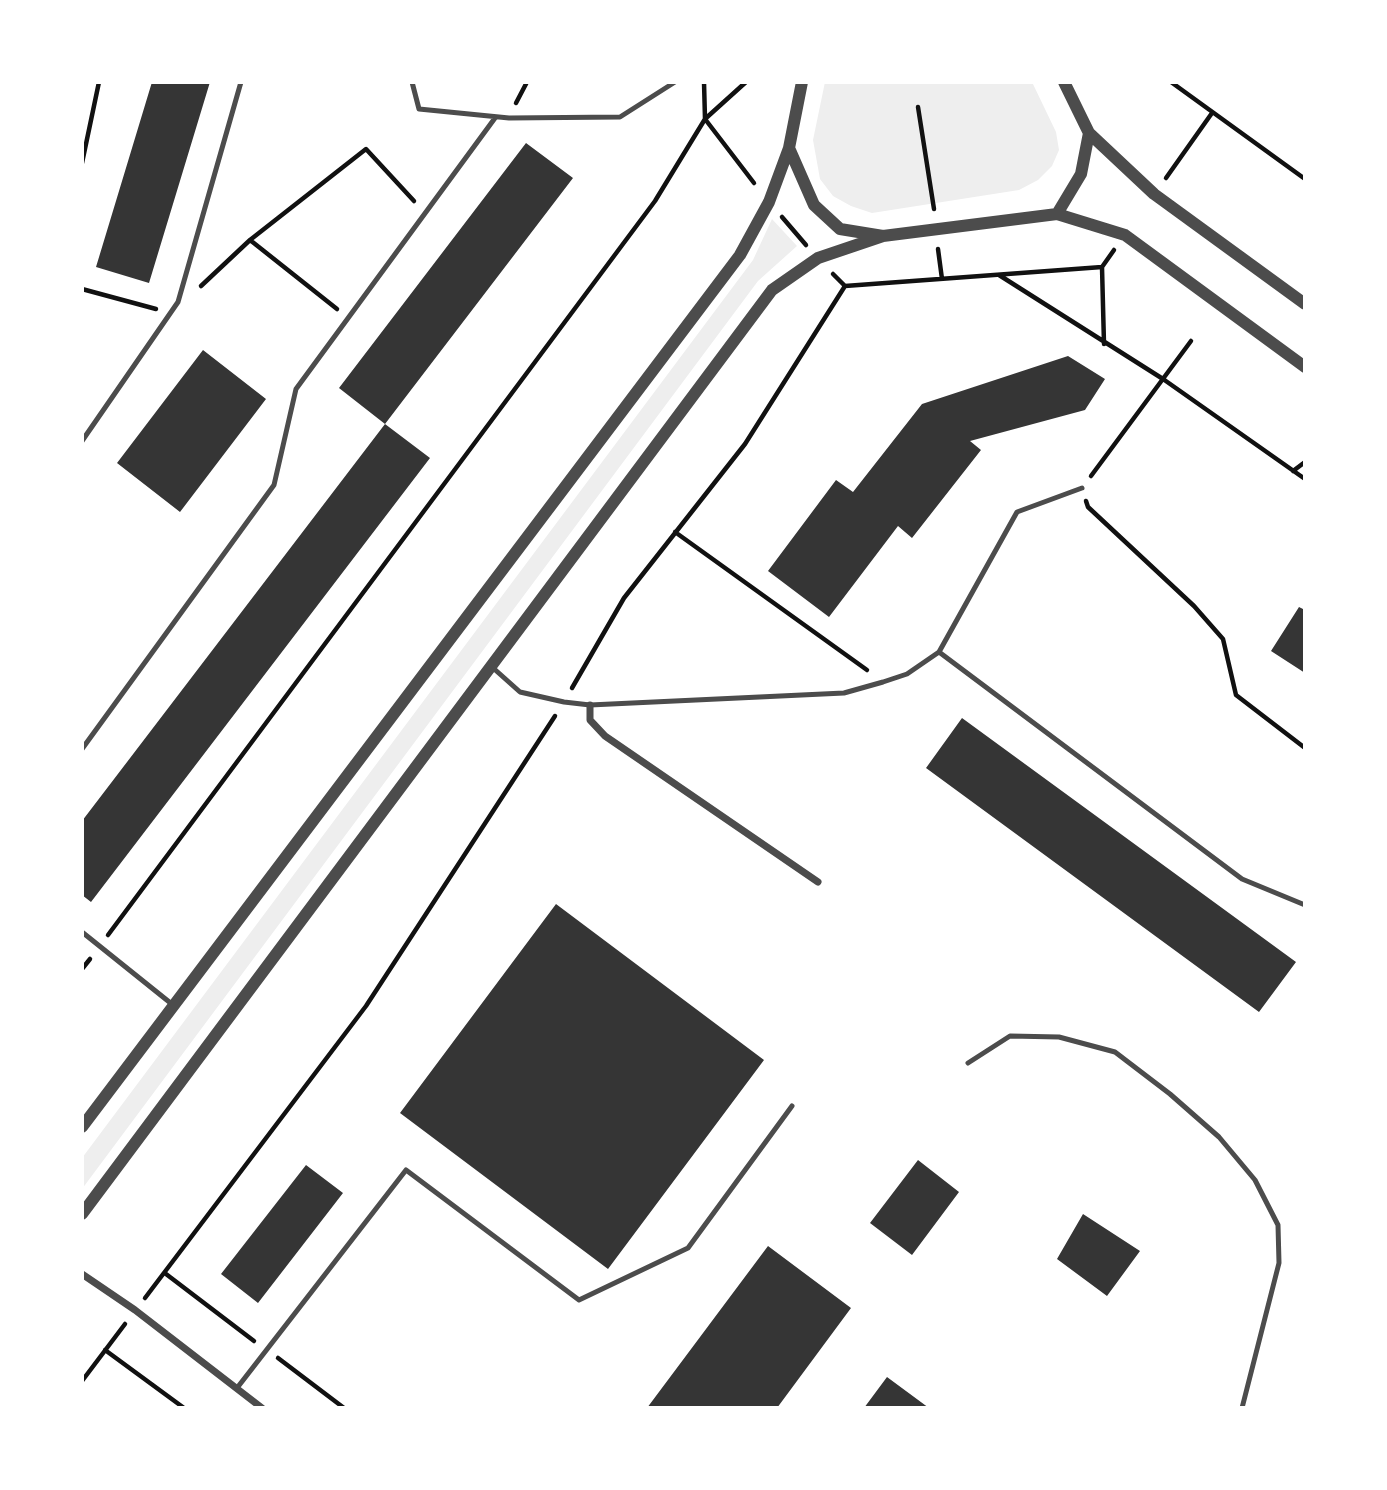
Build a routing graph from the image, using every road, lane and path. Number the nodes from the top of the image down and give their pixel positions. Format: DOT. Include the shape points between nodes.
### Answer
graph roads {
  1 [pos="99,82"];
  2 [pos="241,82"];
  3 [pos="412,82"];
  4 [pos="675,82"];
  5 [pos="704,82"];
  6 [pos="746,82"];
  7 [pos="802,82"];
  8 [pos="1064,82"];
  9 [pos="1171,82"];
  10 [pos="919,107"];
  11 [pos="495,118"];
  12 [pos="705,119"];
  13 [pos="1089,134"];
  14 [pos="789,148"];
  15 [pos="82,163"];
  16 [pos="1305,179"];
  17 [pos="425,213"];
  18 [pos="1057,214"];
  19 [pos="936,229"];
  20 [pos="883,236"];
  21 [pos="250,240"];
  22 [pos="999,275"];
  23 [pos="942,279"];
  24 [pos="201,286"];
  25 [pos="82,289"];
  26 [pos="1305,304"];
  27 [pos="171,314"];
  28 [pos="348,318"];
  29 [pos="1191,341"];
  30 [pos="1104,344"];
  31 [pos="1305,367"];
  32 [pos="1163,379"];
  33 [pos="82,442"];
  34 [pos="1305,463"];
  35 [pos="1293,471"];
  36 [pos="1305,479"];
  37 [pos="1082,488"];
  38 [pos="675,532"];
  39 [pos="939,652"];
  40 [pos="491,666"];
  41 [pos="883,682"];
  42 [pos="564,702"];
  43 [pos="590,705"];
  44 [pos="1305,748"];
  45 [pos="82,749"];
  46 [pos="818,882"];
  47 [pos="1305,905"];
  48 [pos="82,932"];
  49 [pos="99,946"];
  50 [pos="82,969"];
  51 [pos="174,1006"];
  52 [pos="968,1063"];
  53 [pos="792,1106"];
  54 [pos="82,1127"];
  55 [pos="82,1213"];
  56 [pos="82,1274"];
  57 [pos="166,1274"];
  58 [pos="105,1350"];
  59 [pos="237,1388"];
  60 [pos="184,1408"];
  61 [pos="262,1408"];
  62 [pos="1242,1408"];
  1 -- 15 [label="path"];
  2 -- 27 [label="lane"];
  3 -- 11 [label="lane" via="419,108"];
  4 -- 11 [label="lane" via="620,117"];
  5 -- 12 [label="path"];
  6 -- 12 [label="path"];
  7 -- 14 [label="street"];
  8 -- 13 [label="street"];
  9 -- 16 [label="path"];
  10 -- 19 [label="path"];
  11 -- 17 [label="lane"];
  12 -- 49 [label="path" via="655,201"];
  13 -- 18 [label="street" via="1082,174"];
  13 -- 26 [label="street" via="1154,194"];
  14 -- 20 [label="street" via="814,205 840,229"];
  14 -- 51 [label="street" via="769,202 740,255"];
  17 -- 21 [label="path" via="366,149"];
  17 -- 28 [label="lane"];
  18 -- 19 [label="street"];
  18 -- 31 [label="street" via="1125,235"];
  19 -- 20 [label="street"];
  19 -- 23 [label="path"];
  20 -- 40 [label="street" via="818,258 772,290"];
  21 -- 24 [label="path"];
  21 -- 28 [label="path"];
  22 -- 23 [label="path"];
  22 -- 30 [label="path"];
  22 -- 30 [label="path" via="1102,267"];
  23 -- 38 [label="path" via="845,286 745,444"];
  25 -- 27 [label="path"];
  27 -- 33 [label="lane"];
  28 -- 45 [label="lane" via="296,389 274,485"];
  29 -- 32 [label="path"];
  30 -- 32 [label="path"];
  32 -- 35 [label="path"];
  32 -- 37 [label="path"];
  34 -- 35 [label="path"];
  35 -- 36 [label="path"];
  37 -- 39 [label="lane" via="1017,513"];
  37 -- 44 [label="path" via="1088,507 1223,639 1236,695"];
  38 -- 41 [label="path"];
  38 -- 42 [label="path" via="624,598"];
  39 -- 41 [label="lane" via="907,674"];
  39 -- 47 [label="lane" via="1242,879"];
  40 -- 42 [label="lane" via="520,692"];
  40 -- 55 [label="street"];
  41 -- 43 [label="lane" via="844,693"];
  42 -- 43 [label="lane"];
  42 -- 57 [label="path" via="366,1006"];
  43 -- 46 [label="street" via="590,720 605,736"];
  48 -- 49 [label="lane"];
  49 -- 50 [label="path"];
  49 -- 51 [label="lane"];
  51 -- 54 [label="street"];
  52 -- 62 [label="lane" via="1010,1036 1059,1037 1115,1052 1219,1137 1255,1180 1278,1225 1279,1263"];
  53 -- 59 [label="lane" via="688,1248 579,1300 405,1170"];
  56 -- 59 [label="street"];
  58 -- 60 [label="path"];
  59 -- 61 [label="street"];
}
